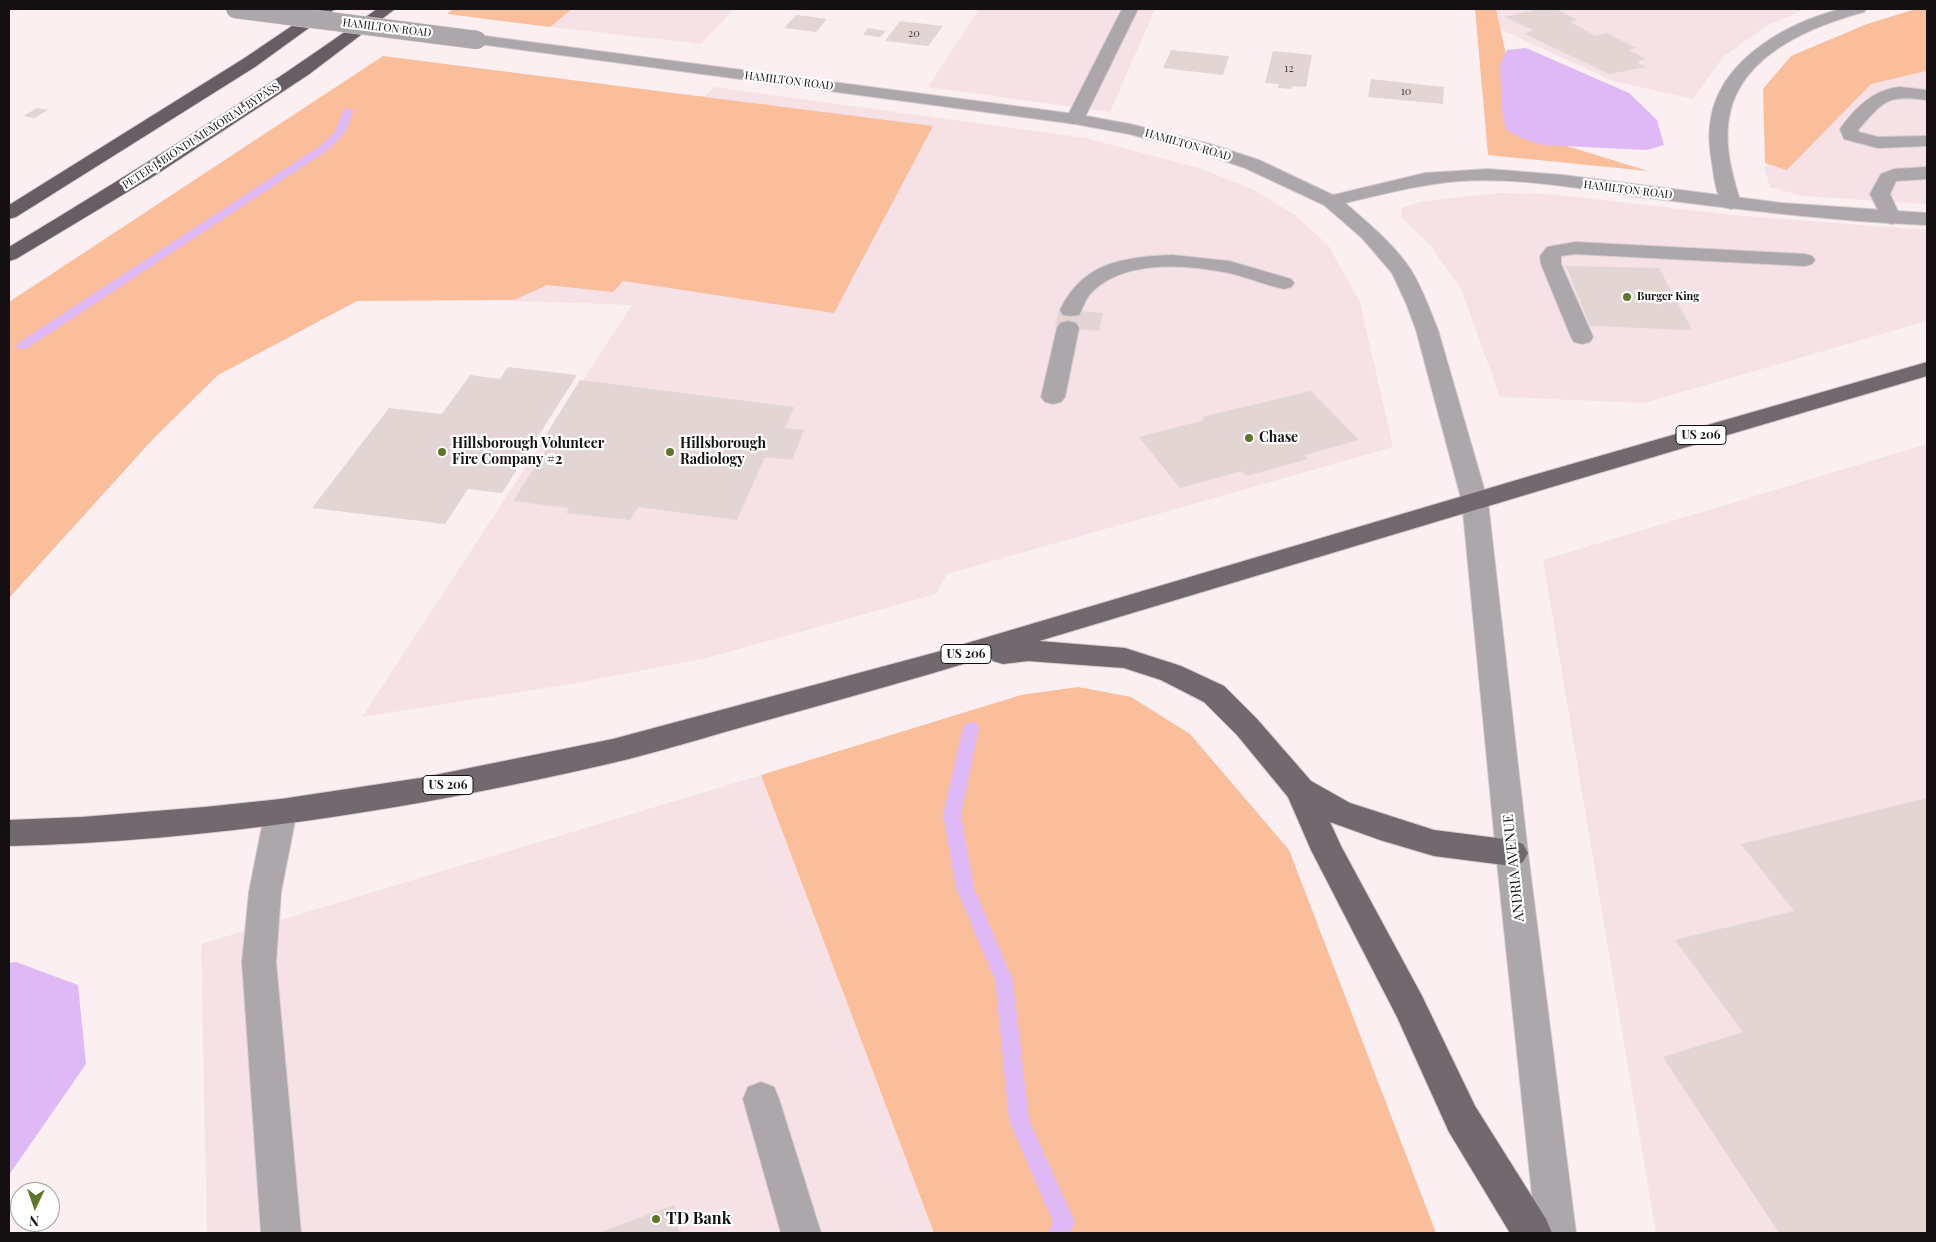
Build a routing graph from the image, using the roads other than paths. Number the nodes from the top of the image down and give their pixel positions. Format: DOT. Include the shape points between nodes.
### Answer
graph roads {
  1 [pos="235,9"];
  2 [pos="327,9"];
  3 [pos="387,9"];
  4 [pos="1130,9"];
  5 [pos="1858,9"];
  6 [pos="1927,95"];
  7 [pos="1075,119"];
  8 [pos="1927,141"];
  9 [pos="1927,173"];
  10 [pos="1331,201"];
  11 [pos="1731,202"];
  12 [pos="9,213"];
  13 [pos="1891,218"];
  14 [pos="1927,219"];
  15 [pos="9,255"];
  16 [pos="1805,260"];
  17 [pos="1284,283"];
  18 [pos="1582,336"];
  19 [pos="1927,369"];
  20 [pos="1053,397"];
  21 [pos="1474,502"];
  22 [pos="937,662"];
  23 [pos="1300,790"];
  24 [pos="282,811"];
  25 [pos="9,833"];
  26 [pos="1512,853"];
  27 [pos="761,1099"];
  28 [pos="280,1233"];
  29 [pos="801,1233"];
  30 [pos="1532,1233"];
  31 [pos="1556,1233"];
  1 -- 7 [label="street, HAMILTON ROAD, bridge"];
  2 -- 12 [label="highway" via="249,63"];
  3 -- 15 [label="highway, PETER J. BIONDI MEMORIAL BYPASS" via="302,71 147,172"];
  4 -- 7 [label="street"];
  5 -- 11 [label="street" via="1800,29 1764,51 1732,85 1721,112 1719,145"];
  6 -- 8 [label="street" via="1892,91 1880,96 1849,129 1850,135 1863,142"];
  7 -- 10 [label="street, HAMILTON ROAD" via="1204,148 1252,164"];
  9 -- 13 [label="street" via="1888,178 1880,194"];
  10 -- 11 [label="street, HAMILTON ROAD" via="1437,178 1475,176 1521,177"];
  10 -- 21 [label="street, HAMILTON ROAD" via="1369,234 1401,271 1417,302"];
  11 -- 13 [label="street, HAMILTON ROAD"];
  13 -- 14 [label="street, HAMILTON ROAD"];
  16 -- 18 [label="street" via="1575,248 1554,251 1550,256 1551,264"];
  17 -- 20 [label="street" via="1230,267 1196,262 1160,261 1124,266 1100,275 1081,290 1069,319"];
  19 -- 21 [label="main road, US 206"];
  21 -- 22 [label="main road, US 206"];
  21 -- 26 [label="street, ANDRIA AVENUE"];
  22 -- 23 [label="main road" via="1028,651 1076,653 1125,658 1171,673 1214,694 1247,727"];
  22 -- 24 [label="main road, US 206" via="613,751 420,790"];
  23 -- 26 [label="main road" via="1338,812 1389,830 1434,843"];
  23 -- 30 [label="main road" via="1327,850 1410,1007 1462,1119"];
  24 -- 25 [label="main road, US 206" via="82,830"];
  24 -- 28 [label="street" via="265,892 259,962"];
  26 -- 31 [label="street, ANDRIA AVENUE"];
  27 -- 29 [label="street"];
}
